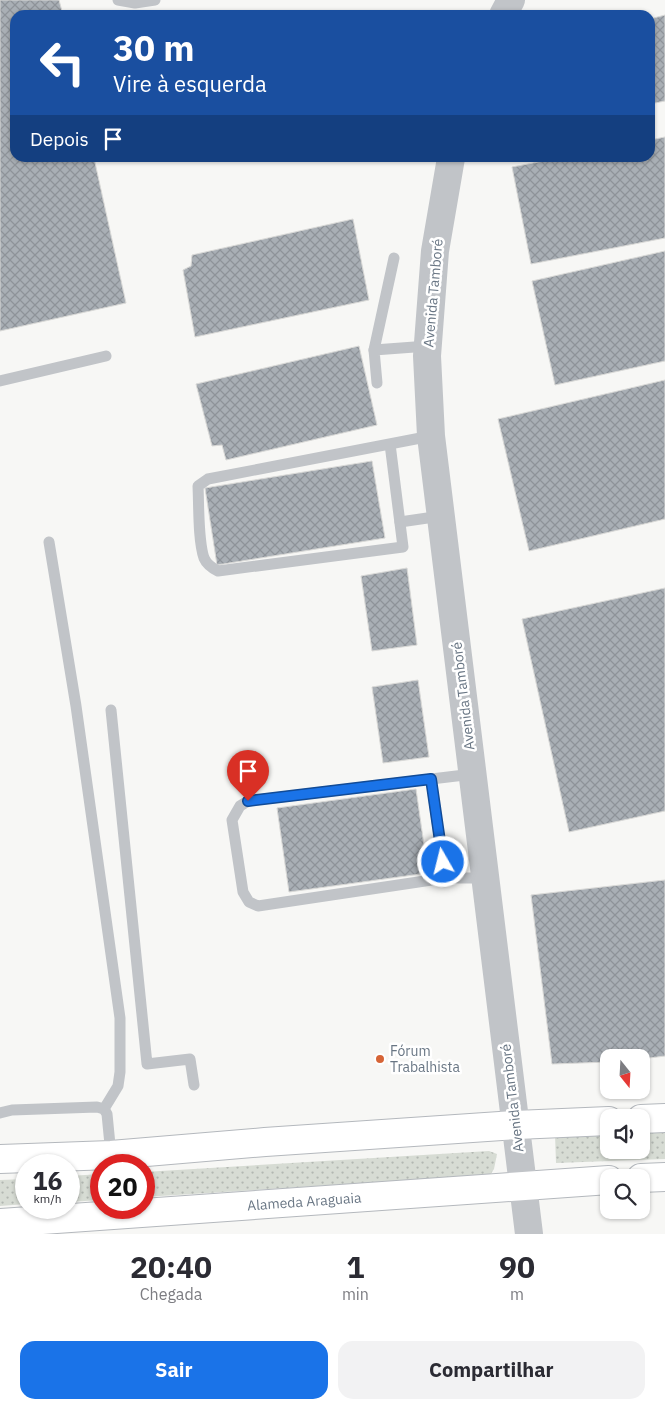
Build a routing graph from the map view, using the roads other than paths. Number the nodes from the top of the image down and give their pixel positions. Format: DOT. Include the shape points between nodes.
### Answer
graph roads {
  1 [pos="118,0"];
  2 [pos="155,0"];
  3 [pos="450,162"];
  4 [pos="394,258"];
  5 [pos="428,346"];
  6 [pos="374,350"];
  7 [pos="106,356"];
  8 [pos="0,381"];
  9 [pos="377,383"];
  10 [pos="431,436"];
  11 [pos="390,444"];
  12 [pos="441,516"];
  13 [pos="400,522"];
  14 [pos="49,542"];
  15 [pos="111,710"];
  16 [pos="473,774"];
  17 [pos="431,779"];
  18 [pos="445,878"];
  19 [pos="485,878"];
  20 [pos="194,1085"];
  21 [pos="104,1109"];
  22 [pos="0,1113"];
  23 [pos="665,1118"];
  24 [pos="650,1119"];
  25 [pos="600,1121"];
  26 [pos="516,1125"];
  27 [pos="110,1154"];
  28 [pos="90,1155"];
  29 [pos="0,1159"];
  30 [pos="665,1177"];
  31 [pos="650,1178"];
  32 [pos="600,1181"];
  33 [pos="523,1185"];
  34 [pos="0,1223"];
  35 [pos="529,1234"];
  1 -- 2 [label="lane" via="135,3"];
  3 -- 5 [label="street, Avenida Tamboré" via="436,251"];
  4 -- 6 [label="lane"];
  5 -- 6 [label="lane"];
  5 -- 10 [label="street, Avenida Tamboré"];
  6 -- 9 [label="lane"];
  7 -- 8 [label="lane"];
  10 -- 11 [label="lane"];
  10 -- 12 [label="street, Avenida Tamboré"];
  11 -- 13 [label="lane"];
  11 -- 13 [label="lane" via="208,479 198,486 204,560 218,571 403,547"];
  12 -- 13 [label="lane"];
  12 -- 16 [label="street, Avenida Tamboré"];
  14 -- 21 [label="lane" via="76,706 120,1018 118,1086"];
  15 -- 20 [label="lane" via="147,1064 190,1059"];
  16 -- 17 [label="lane"];
  16 -- 19 [label="street, Avenida Tamboré"];
  17 -- 18 [label="lane"];
  17 -- 18 [label="lane" via="248,801 240,806 232,820 243,892 249,902 258,906"];
  18 -- 19 [label="lane"];
  19 -- 26 [label="street, Avenida Tamboré"];
  21 -- 22 [label="lane" via="12,1110"];
  21 -- 27 [label="lane"];
  23 -- 24 [label="main road"];
  25 -- 26 [label="main road"];
  26 -- 27 [label="main road"];
  26 -- 33 [label="street, Avenida Tamboré"];
  28 -- 29 [label="main road"];
  30 -- 31 [label="main road"];
  32 -- 33 [label="main road, Alameda Araguaia"];
  33 -- 34 [label="main road, Alameda Araguaia" via="83,1222"];
  33 -- 35 [label="street, Avenida Tamboré"];
}
